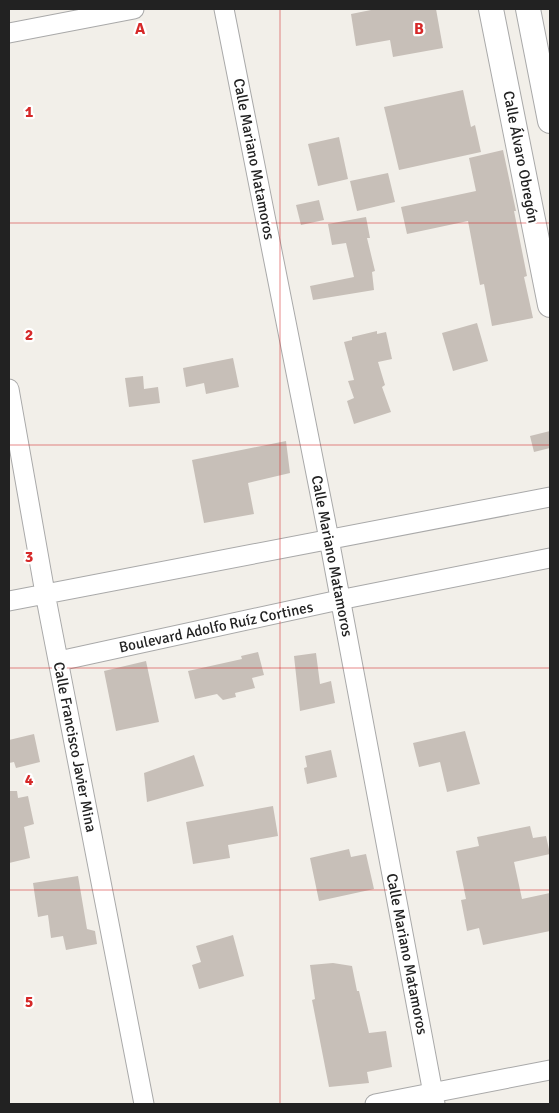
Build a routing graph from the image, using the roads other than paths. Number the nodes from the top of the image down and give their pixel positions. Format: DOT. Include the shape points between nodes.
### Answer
graph roads {
  1 [pos="134,9"];
  2 [pos="224,9"];
  3 [pos="491,9"];
  4 [pos="528,9"];
  5 [pos="9,33"];
  6 [pos="550,121"];
  7 [pos="550,304"];
  8 [pos="9,389"];
  9 [pos="550,497"];
  10 [pos="329,539"];
  11 [pos="550,558"];
  12 [pos="45,593"];
  13 [pos="340,600"];
  14 [pos="9,601"];
  15 [pos="59,661"];
  16 [pos="550,1070"];
  17 [pos="434,1098"];
  18 [pos="144,1104"];
  19 [pos="375,1104"];
  1 -- 5 [label="street"];
  2 -- 10 [label="street, Calle Mariano Matamoros"];
  3 -- 7 [label="street, Calle Álvaro Obregón"];
  4 -- 6 [label="street"];
  8 -- 12 [label="street, Calle Francisco Javier Mina"];
  9 -- 10 [label="street"];
  10 -- 12 [label="street"];
  10 -- 13 [label="street, Calle Mariano Matamoros"];
  11 -- 13 [label="street, Boulevard Adolfo Ruíz Cortines"];
  12 -- 14 [label="street"];
  12 -- 15 [label="street, Calle Francisco Javier Mina"];
  13 -- 15 [label="street, Boulevard Adolfo Ruíz Cortines"];
  13 -- 17 [label="street, Calle Mariano Matamoros"];
  15 -- 18 [label="street, Calle Francisco Javier Mina"];
  16 -- 17 [label="street"];
  17 -- 19 [label="street"];
}
